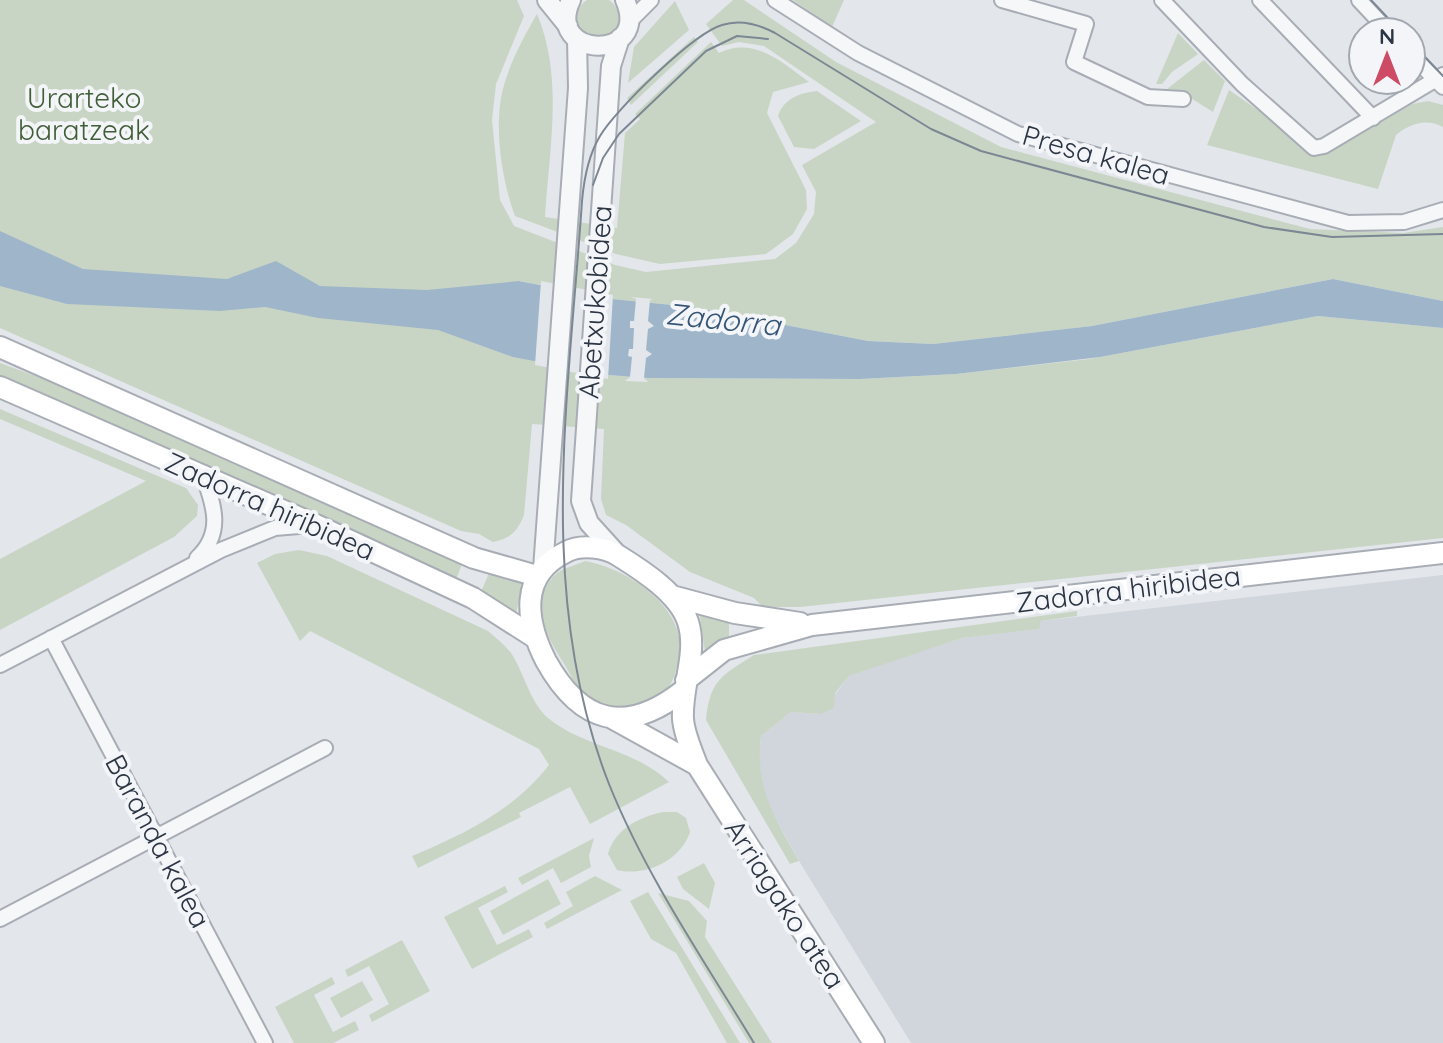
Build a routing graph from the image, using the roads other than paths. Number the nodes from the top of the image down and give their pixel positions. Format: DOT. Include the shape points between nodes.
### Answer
graph roads {
  1 [pos="547,0"];
  2 [pos="571,0"];
  3 [pos="625,0"];
  4 [pos="651,0"];
  5 [pos="775,0"];
  6 [pos="1002,0"];
  7 [pos="1162,0"];
  8 [pos="1260,0"];
  9 [pos="1359,0"];
  10 [pos="1374,16"];
  11 [pos="624,30"];
  12 [pos="573,33"];
  13 [pos="1440,81"];
  14 [pos="1183,99"];
  15 [pos="1373,118"];
  16 [pos="1443,210"];
  17 [pos="0,347"];
  18 [pos="0,387"];
  19 [pos="203,475"];
  20 [pos="316,525"];
  21 [pos="1443,553"];
  22 [pos="618,555"];
  23 [pos="190,564"];
  24 [pos="540,572"];
  25 [pos="672,596"];
  26 [pos="812,625"];
  27 [pos="534,637"];
  28 [pos="51,638"];
  29 [pos="0,665"];
  30 [pos="685,685"];
  31 [pos="608,717"];
  32 [pos="325,748"];
  33 [pos="697,765"];
  34 [pos="155,836"];
  35 [pos="0,919"];
  36 [pos="265,1043"];
  37 [pos="874,1043"];
  1 -- 12 [label="street"];
  2 -- 12 [label="street, Abetxukobidea" via="566,12"];
  3 -- 11 [label="street"];
  4 -- 11 [label="street"];
  5 -- 16 [label="street, Presa kalea" via="858,53 1018,134 1348,223 1404,222"];
  6 -- 14 [label="street" via="1086,24 1074,62 1148,97"];
  7 -- 15 [label="street" via="1307,145 1324,146"];
  8 -- 15 [label="street"];
  9 -- 10 [label="street"];
  11 -- 12 [label="street" via="599,47"];
  11 -- 22 [label="street, Abetxukobidea" via="611,66 584,513"];
  12 -- 24 [label="street, Abetxukobidea" via="578,88"];
  13 -- 15 [label="street"];
  17 -- 24 [label="main road, Zadorra hiribidea" via="474,558"];
  18 -- 19 [label="main road, Zadorra hiribidea"];
  19 -- 20 [label="main road, Zadorra hiribidea"];
  19 -- 23 [label="street" via="215,510 215,530 205,551"];
  20 -- 23 [label="street" via="275,528"];
  20 -- 27 [label="main road, Zadorra hiribidea" via="473,598"];
  21 -- 26 [label="main road, Zadorra hiribidea"];
  22 -- 24 [label="main road, Zadorra hiribidea" via="594,548 570,550"];
  22 -- 25 [label="main road, Zadorra hiribidea"];
  23 -- 28 [label="street"];
  24 -- 27 [label="main road, Zadorra hiribidea" via="528,605"];
  25 -- 26 [label="main road, Zadorra hiribidea"];
  25 -- 30 [label="main road, Zadorra hiribidea" via="690,632"];
  26 -- 30 [label="main road, Zadorra hiribidea" via="724,650"];
  27 -- 31 [label="main road, Zadorra hiribidea" via="575,701"];
  28 -- 29 [label="street"];
  28 -- 34 [label="street, Baranda kalea"];
  30 -- 31 [label="main road, Zadorra hiribidea" via="660,709"];
  30 -- 33 [label="main road, Arriagako atea" via="683,721"];
  31 -- 33 [label="main road, Arriagako atea"];
  32 -- 34 [label="street"];
  33 -- 37 [label="main road, Arriagako atea"];
  34 -- 35 [label="street"];
  34 -- 36 [label="street, Baranda kalea"];
}
